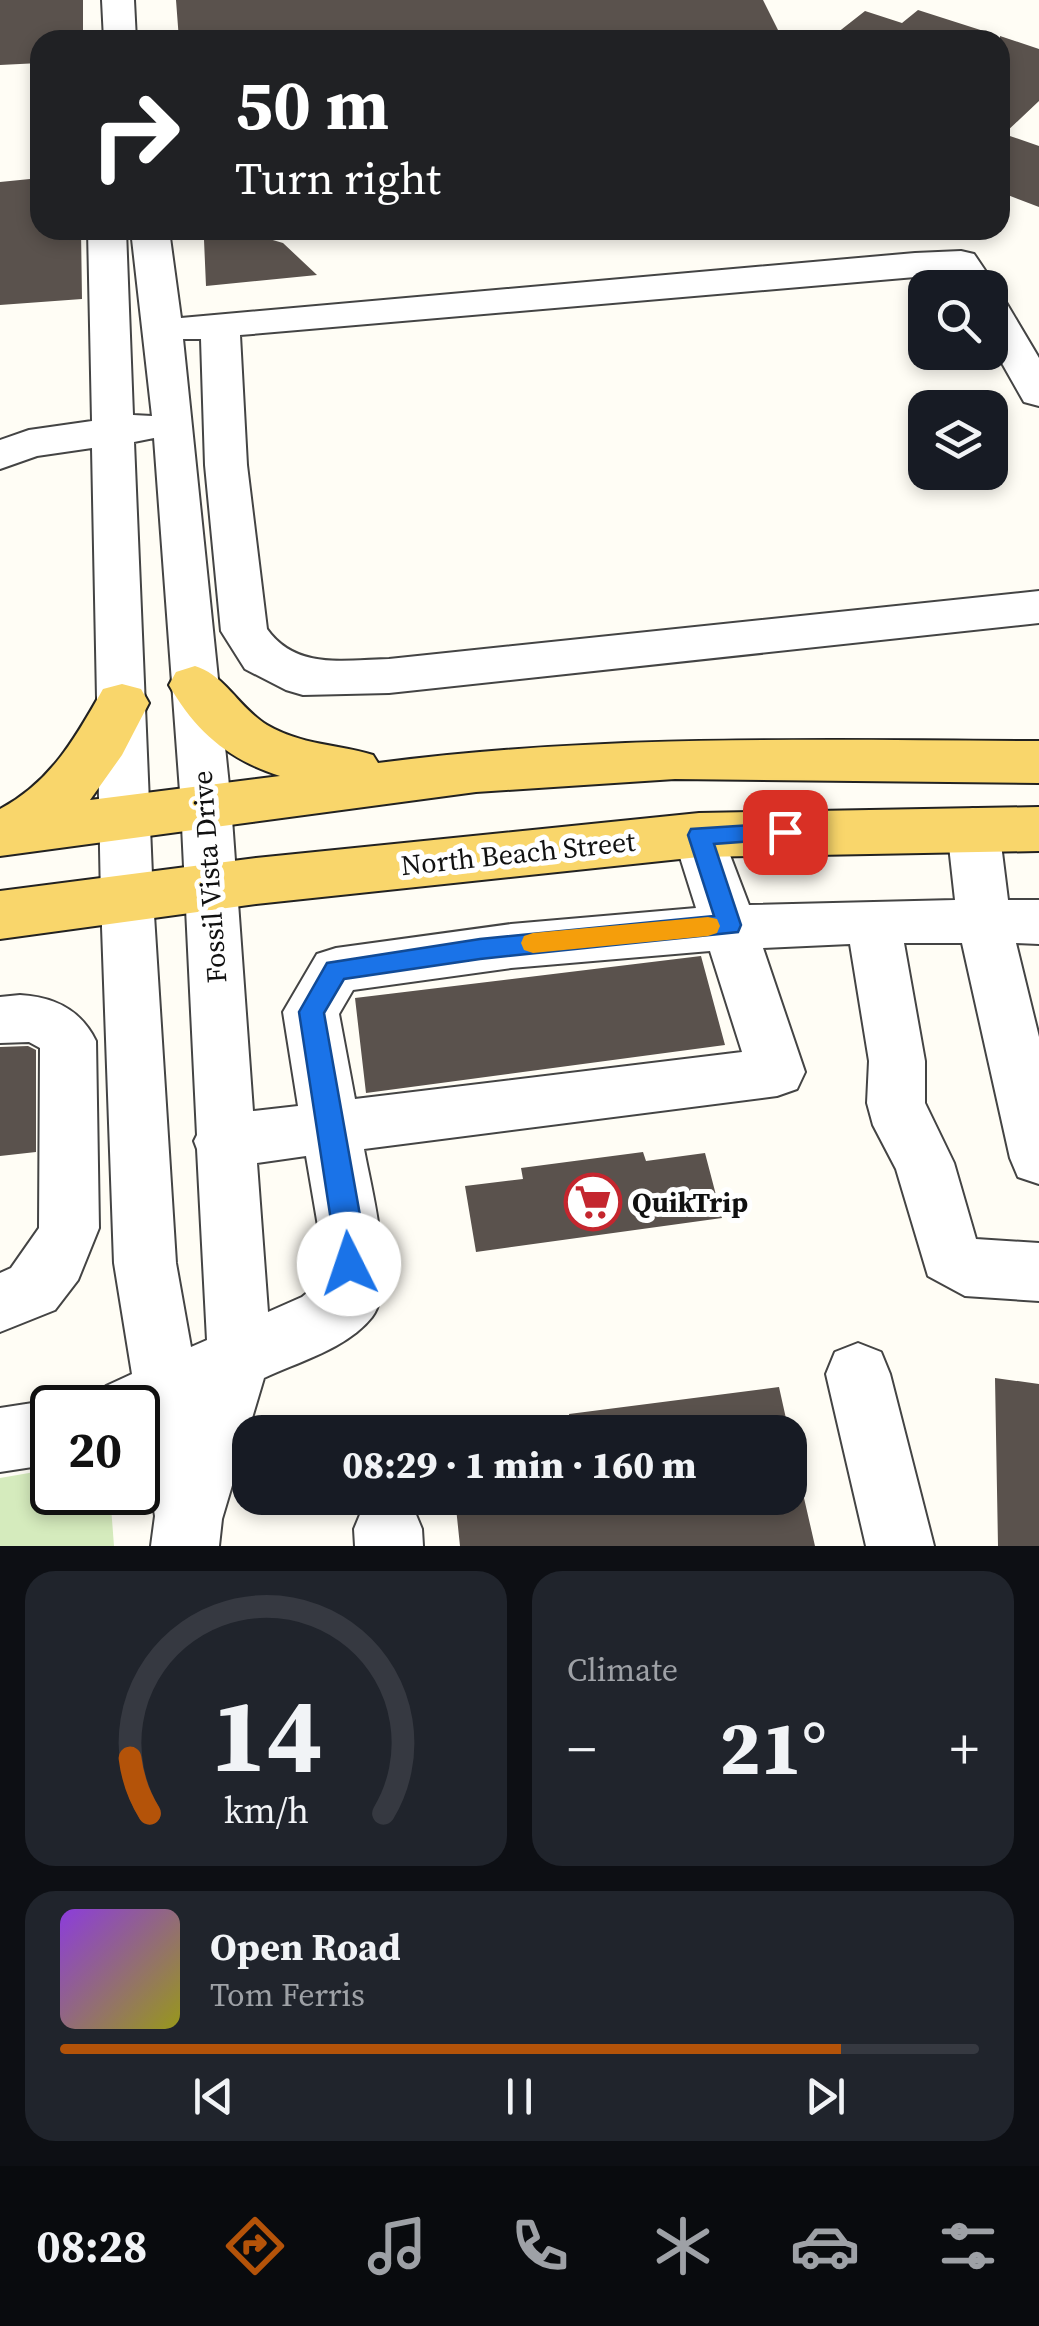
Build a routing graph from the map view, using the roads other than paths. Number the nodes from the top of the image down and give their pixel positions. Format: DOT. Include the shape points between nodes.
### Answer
graph roads {
  1 [pos="118,0"];
  2 [pos="120,30"];
  3 [pos="107,240"];
  4 [pos="151,240"];
  5 [pos="966,270"];
  6 [pos="220,324"];
  7 [pos="160,330"];
  8 [pos="110,336"];
  9 [pos="1008,339"];
  10 [pos="1039,393"];
  11 [pos="175,442"];
  12 [pos="114,448"];
  13 [pos="0,455"];
  14 [pos="0,464"];
  15 [pos="1039,607"];
  16 [pos="195,685"];
  17 [pos="122,703"];
  18 [pos="962,761"];
  19 [pos="1039,762"];
  20 [pos="422,776"];
  21 [pos="206,805"];
  22 [pos="126,816"];
  23 [pos="973,828"];
  24 [pos="1039,829"];
  25 [pos="0,834"];
  26 [pos="699,835"];
  27 [pos="211,886"];
  28 [pos="127,899"];
  29 [pos="0,914"];
  30 [pos="984,921"];
  31 [pos="873,922"];
  32 [pos="1039,922"];
  33 [pos="729,925"];
  34 [pos="13,1019"];
  35 [pos="331,1126"];
  36 [pos="223,1141"];
  37 [pos="1039,1158"];
  38 [pos="1039,1272"];
  39 [pos="0,1303"];
  40 [pos="238,1354"];
  41 [pos="858,1374"];
  42 [pos="147,1385"];
  43 [pos="160,1393"];
  44 [pos="30,1435"];
  45 [pos="0,1440"];
  46 [pos="160,1443"];
  47 [pos="186,1532"];
  48 [pos="900,1546"];
  1 -- 2 [label="street"];
  3 -- 8 [label="street, Fossil Vista Drive"];
  4 -- 7 [label="street, Fossil Vista Drive"];
  5 -- 6 [label="street" via="961,262 930,263"];
  6 -- 7 [label="street"];
  6 -- 15 [label="street" via="244,631 262,657 303,678 347,680"];
  7 -- 8 [label="street"];
  7 -- 11 [label="street, Fossil Vista Drive"];
  8 -- 12 [label="street, Fossil Vista Drive"];
  9 -- 10 [label="street"];
  11 -- 12 [label="street"];
  11 -- 16 [label="street, Fossil Vista Drive"];
  12 -- 13 [label="street" via="29,444"];
  12 -- 14 [label="street" via="39,470"];
  12 -- 17 [label="street, Fossil Vista Drive"];
  16 -- 20 [label="main road" via="210,710 242,738 306,766"];
  16 -- 21 [label="street, Fossil Vista Drive"];
  17 -- 22 [label="street, Fossil Vista Drive"];
  17 -- 25 [label="main road" via="99,754 76,779 40,816"];
  18 -- 19 [label="main road"];
  18 -- 20 [label="main road" via="676,759"];
  18 -- 23 [label="main road"];
  20 -- 21 [label="main road"];
  21 -- 22 [label="main road"];
  21 -- 27 [label="street, Fossil Vista Drive"];
  22 -- 25 [label="main road"];
  22 -- 28 [label="street, Fossil Vista Drive"];
  23 -- 24 [label="main road, North Beach Street"];
  23 -- 26 [label="main road, North Beach Street"];
  23 -- 30 [label="street"];
  26 -- 27 [label="main road, North Beach Street"];
  26 -- 33 [label="street"];
  27 -- 28 [label="main road, North Beach Street"];
  27 -- 36 [label="street, Fossil Vista Drive"];
  28 -- 29 [label="main road, North Beach Street"];
  28 -- 42 [label="street, Fossil Vista Drive"];
  30 -- 31 [label="street"];
  30 -- 32 [label="street"];
  30 -- 37 [label="street"];
  31 -- 33 [label="street"];
  31 -- 38 [label="street" via="896,1061 896,1102 924,1164 950,1256 965,1268"];
  33 -- 35 [label="street" via="465,950 336,970 312,1012"];
  33 -- 35 [label="street" via="777,1072"];
  34 -- 39 [label="street" via="57,1026 68,1041 69,1228 34,1288"];
  35 -- 36 [label="street"];
  35 -- 40 [label="street" via="349,1232 350,1296 324,1318"];
  36 -- 40 [label="street, Fossil Vista Drive"];
  40 -- 43 [label="street"];
  40 -- 47 [label="street, Fossil Vista Drive"];
  41 -- 48 [label="street"];
  44 -- 45 [label="street"];
  46 -- 47 [label="street, Fossil Vista Drive"];
}
